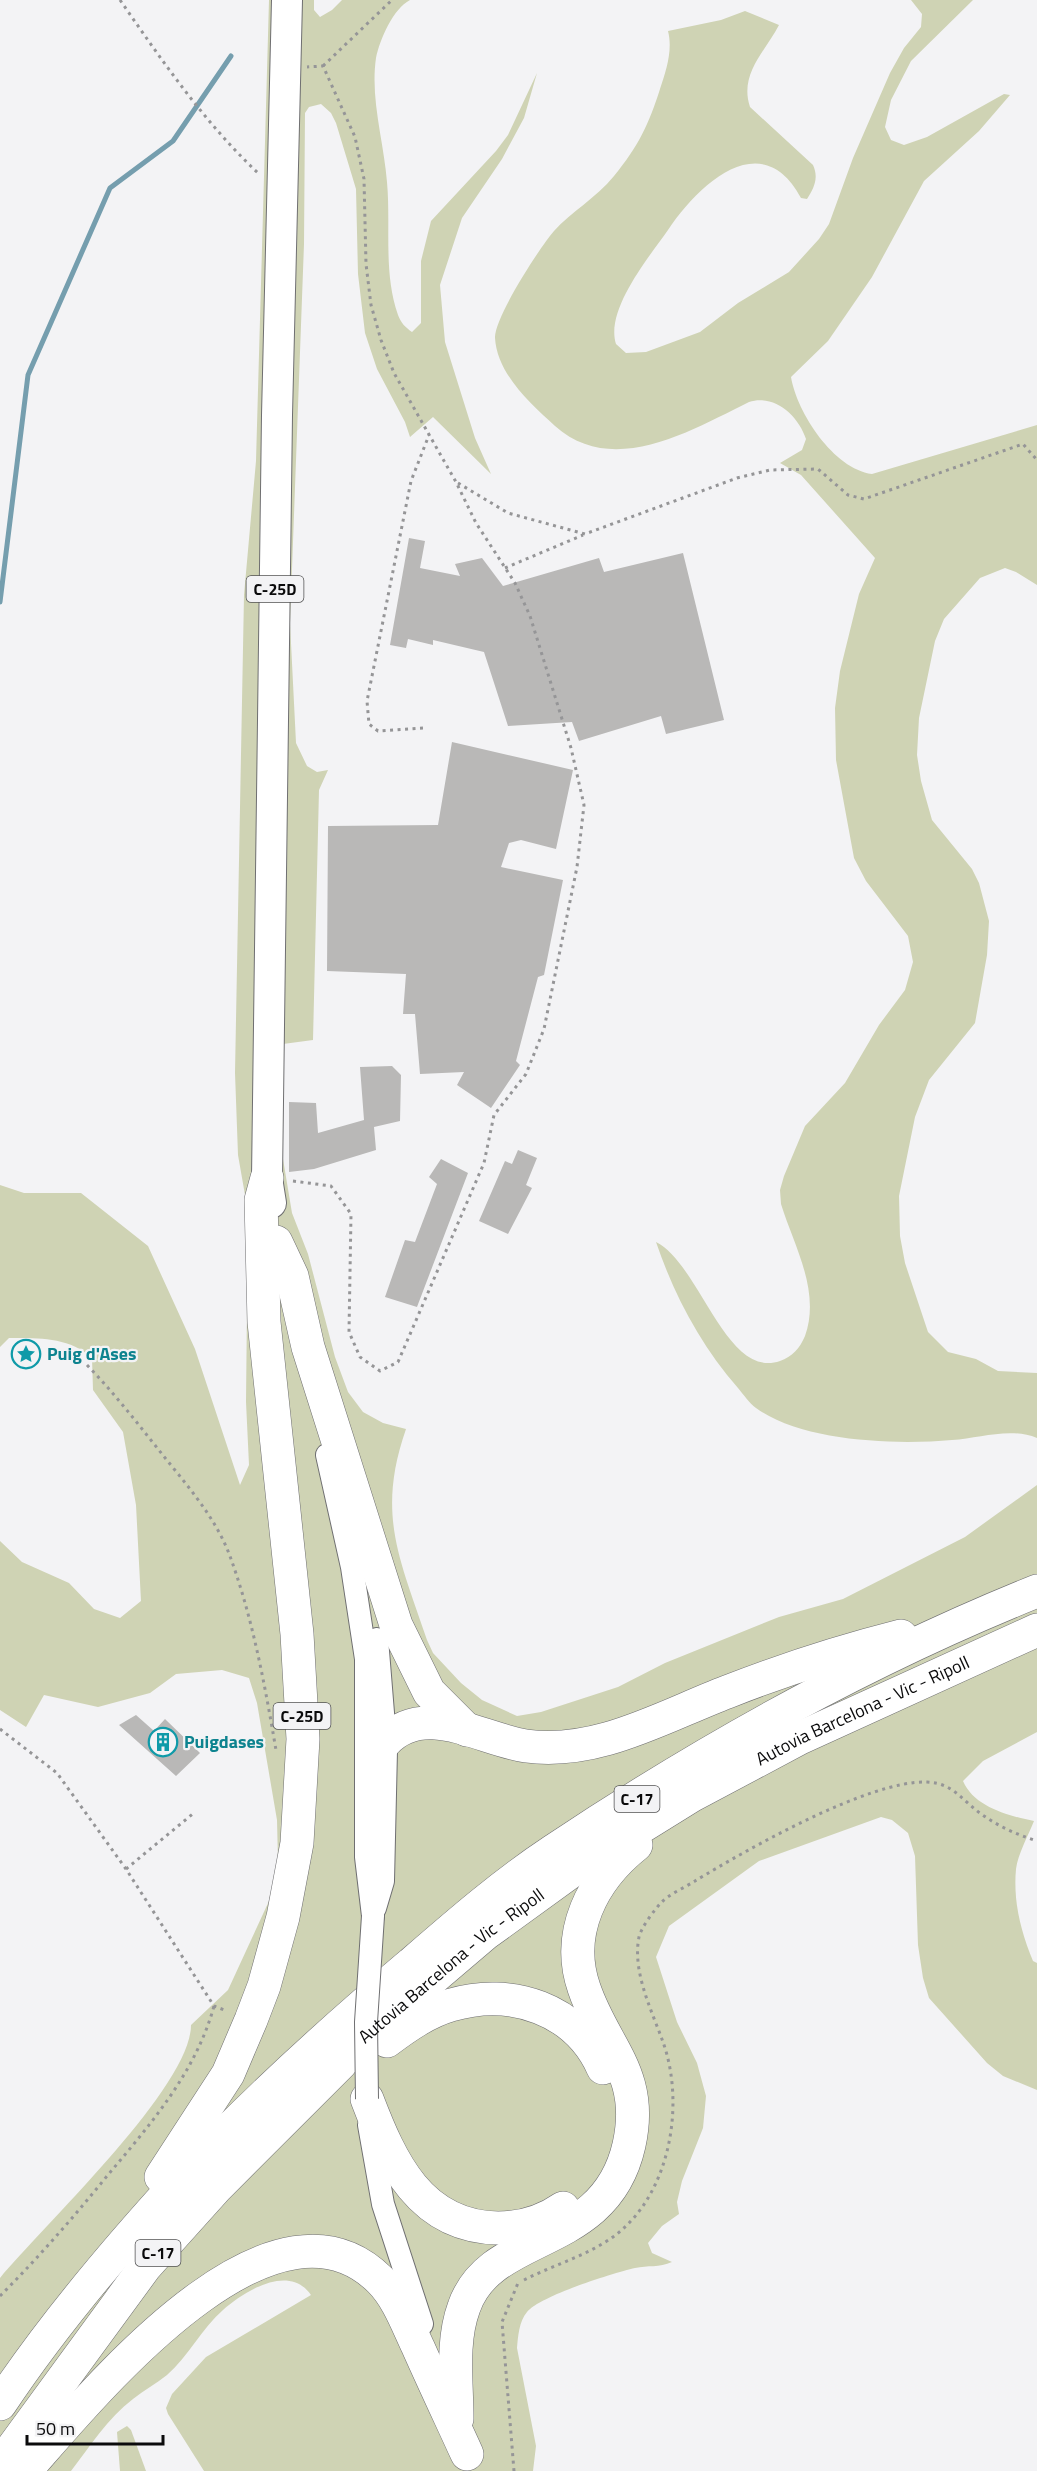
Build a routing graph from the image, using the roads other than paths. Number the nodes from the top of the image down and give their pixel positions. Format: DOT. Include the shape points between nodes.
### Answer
graph roads {
  1 [pos="287,0"];
  2 [pos="267,1178"];
  3 [pos="276,1242"];
  4 [pos="330,1465"];
  5 [pos="1037,1591"];
  6 [pos="972,1617"];
  7 [pos="1037,1630"];
  8 [pos="469,1731"];
  9 [pos="385,1742"];
  10 [pos="691,1796"];
  11 [pos="372,1908"];
  12 [pos="342,2063"];
  13 [pos="367,2099"];
  14 [pos="143,2220"];
  15 [pos="0,2404"];
  16 [pos="457,2419"];
  17 [pos="470,2463"];
  18 [pos="0,2466"];
  19 [pos="25,2471"];
  1 -- 2 [label="main road, C-25D"];
  2 -- 3 [label="main road, C-25D"];
  2 -- 14 [label="highway, C-25D" via="261,1200 264,1322 297,1634 303,1739 297,1843 283,1917 251,2020 228,2074 141,2205"];
  3 -- 4 [label="street" via="299,1368"];
  3 -- 8 [label="highway" via="292,1276 308,1347 396,1625 429,1692"];
  4 -- 9 [label="street" via="343,1490 370,1588 382,1672"];
  4 -- 11 [label="street" via="352,1567 366,1659 366,1857"];
  5 -- 6 [label="highway, Autovia Barcelona - Vic - Ripoll / C-17"];
  6 -- 8 [label="highway" via="801,1666 623,1733 586,1743 528,1746"];
  6 -- 14 [label="highway, Autovia Barcelona - Vic - Ripoll / C-17" via="761,1725 550,1852 333,2029 233,2125"];
  7 -- 10 [label="highway, Autovia Barcelona - Vic - Ripoll / C-17" via="800,1738"];
  8 -- 9 [label="highway" via="438,1722 419,1722 402,1727"];
  9 -- 11 [label="street" via="383,1881"];
  10 -- 12 [label="highway, Autovia Barcelona - Vic - Ripoll / C-17" via="583,1863 485,1934 357,2043"];
  10 -- 16 [label="highway" via="614,1865 589,1900 579,1929 578,1958 584,1989 620,2058 631,2091 632,2127 625,2160 606,2194 582,2218 499,2262 470,2293 457,2337"];
  11 -- 13 [label="street, bridge" via="366,2022"];
  12 -- 13 [label="highway" via="356,2063 412,2023 453,2004 518,2000 561,2018 588,2042 608,2078 614,2106 613,2130 594,2178 577,2199 553,2216 532,2224 488,2228 451,2218 414,2190 383,2142"];
  12 -- 18 [label="highway, Autovia Barcelona - Vic - Ripoll / C-17" via="217,2187 146,2268"];
  13 -- 16 [label="street" via="383,2204"];
  14 -- 15 [label="highway, Autovia Barcelona - Vic - Ripoll / C-17" via="83,2291"];
  16 -- 17 [label="street"];
  17 -- 19 [label="highway" via="401,2311 380,2280 352,2261 319,2252 302,2252 249,2267 189,2306 123,2361"];
}
